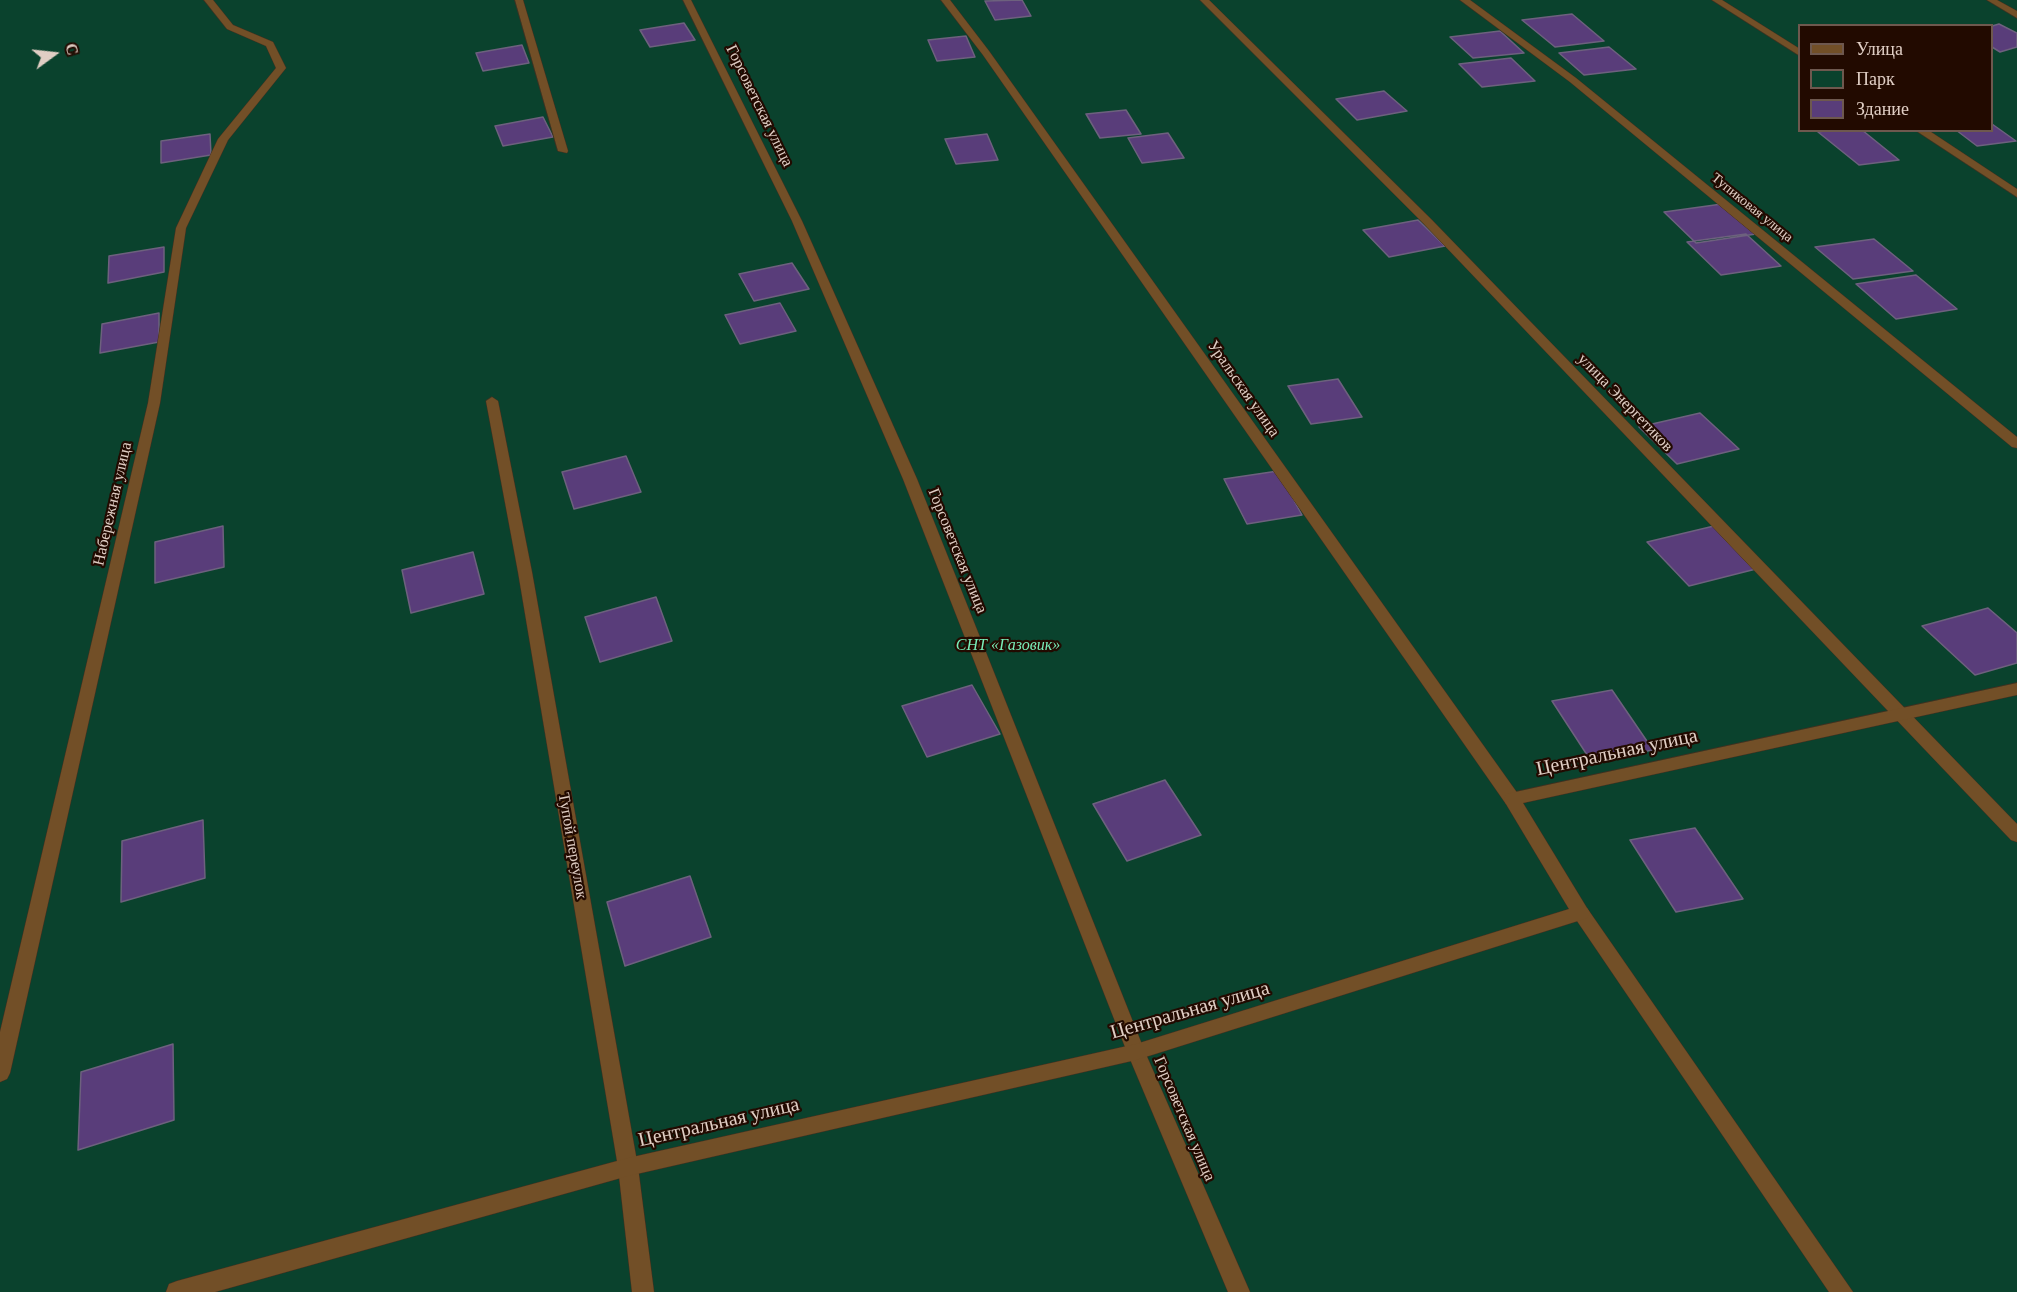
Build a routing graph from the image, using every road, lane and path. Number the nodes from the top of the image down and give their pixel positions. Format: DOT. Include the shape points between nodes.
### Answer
graph roads {
  1 [pos="208,0"];
  2 [pos="519,0"];
  3 [pos="687,0"];
  4 [pos="945,0"];
  5 [pos="1204,0"];
  6 [pos="1464,0"];
  7 [pos="1716,0"];
  8 [pos="1991,0"];
  9 [pos="2017,15"];
  10 [pos="1798,52"];
  11 [pos="1923,132"];
  12 [pos="563,151"];
  13 [pos="2017,194"];
  14 [pos="492,401"];
  15 [pos="2017,444"];
  16 [pos="2017,689"];
  17 [pos="1900,714"];
  18 [pos="1512,799"];
  19 [pos="2017,835"];
  20 [pos="1581,912"];
  21 [pos="1136,1052"];
  22 [pos="0,1072"];
  23 [pos="628,1167"];
  24 [pos="177,1292"];
  25 [pos="643,1292"];
  26 [pos="1239,1292"];
  27 [pos="1842,1292"];
  1 -- 22 [label="street, Набережная улица" via="230,27 270,45 281,68 223,139 181,228 154,403"];
  2 -- 12 [label="street"];
  3 -- 21 [label="street, Горсоветская улица" via="797,221 910,479"];
  4 -- 18 [label="street, Уральская улица"];
  5 -- 17 [label="street, улица Энергетиков" via="1428,222"];
  6 -- 15 [label="street, Тупиковая улица" via="1573,80"];
  7 -- 10 [label="street"];
  8 -- 9 [label="street"];
  11 -- 13 [label="street"];
  14 -- 23 [label="street, Тупой переулок"];
  16 -- 17 [label="street, Центральная улица"];
  17 -- 18 [label="street, Центральная улица"];
  17 -- 19 [label="street, улица Энергетиков"];
  18 -- 20 [label="street"];
  20 -- 21 [label="street, Центральная улица"];
  20 -- 27 [label="street"];
  21 -- 23 [label="street, Центральная улица"];
  21 -- 26 [label="street, Горсоветская улица"];
  23 -- 24 [label="street, Центральная улица"];
  23 -- 25 [label="street, Тупой переулок"];
}
